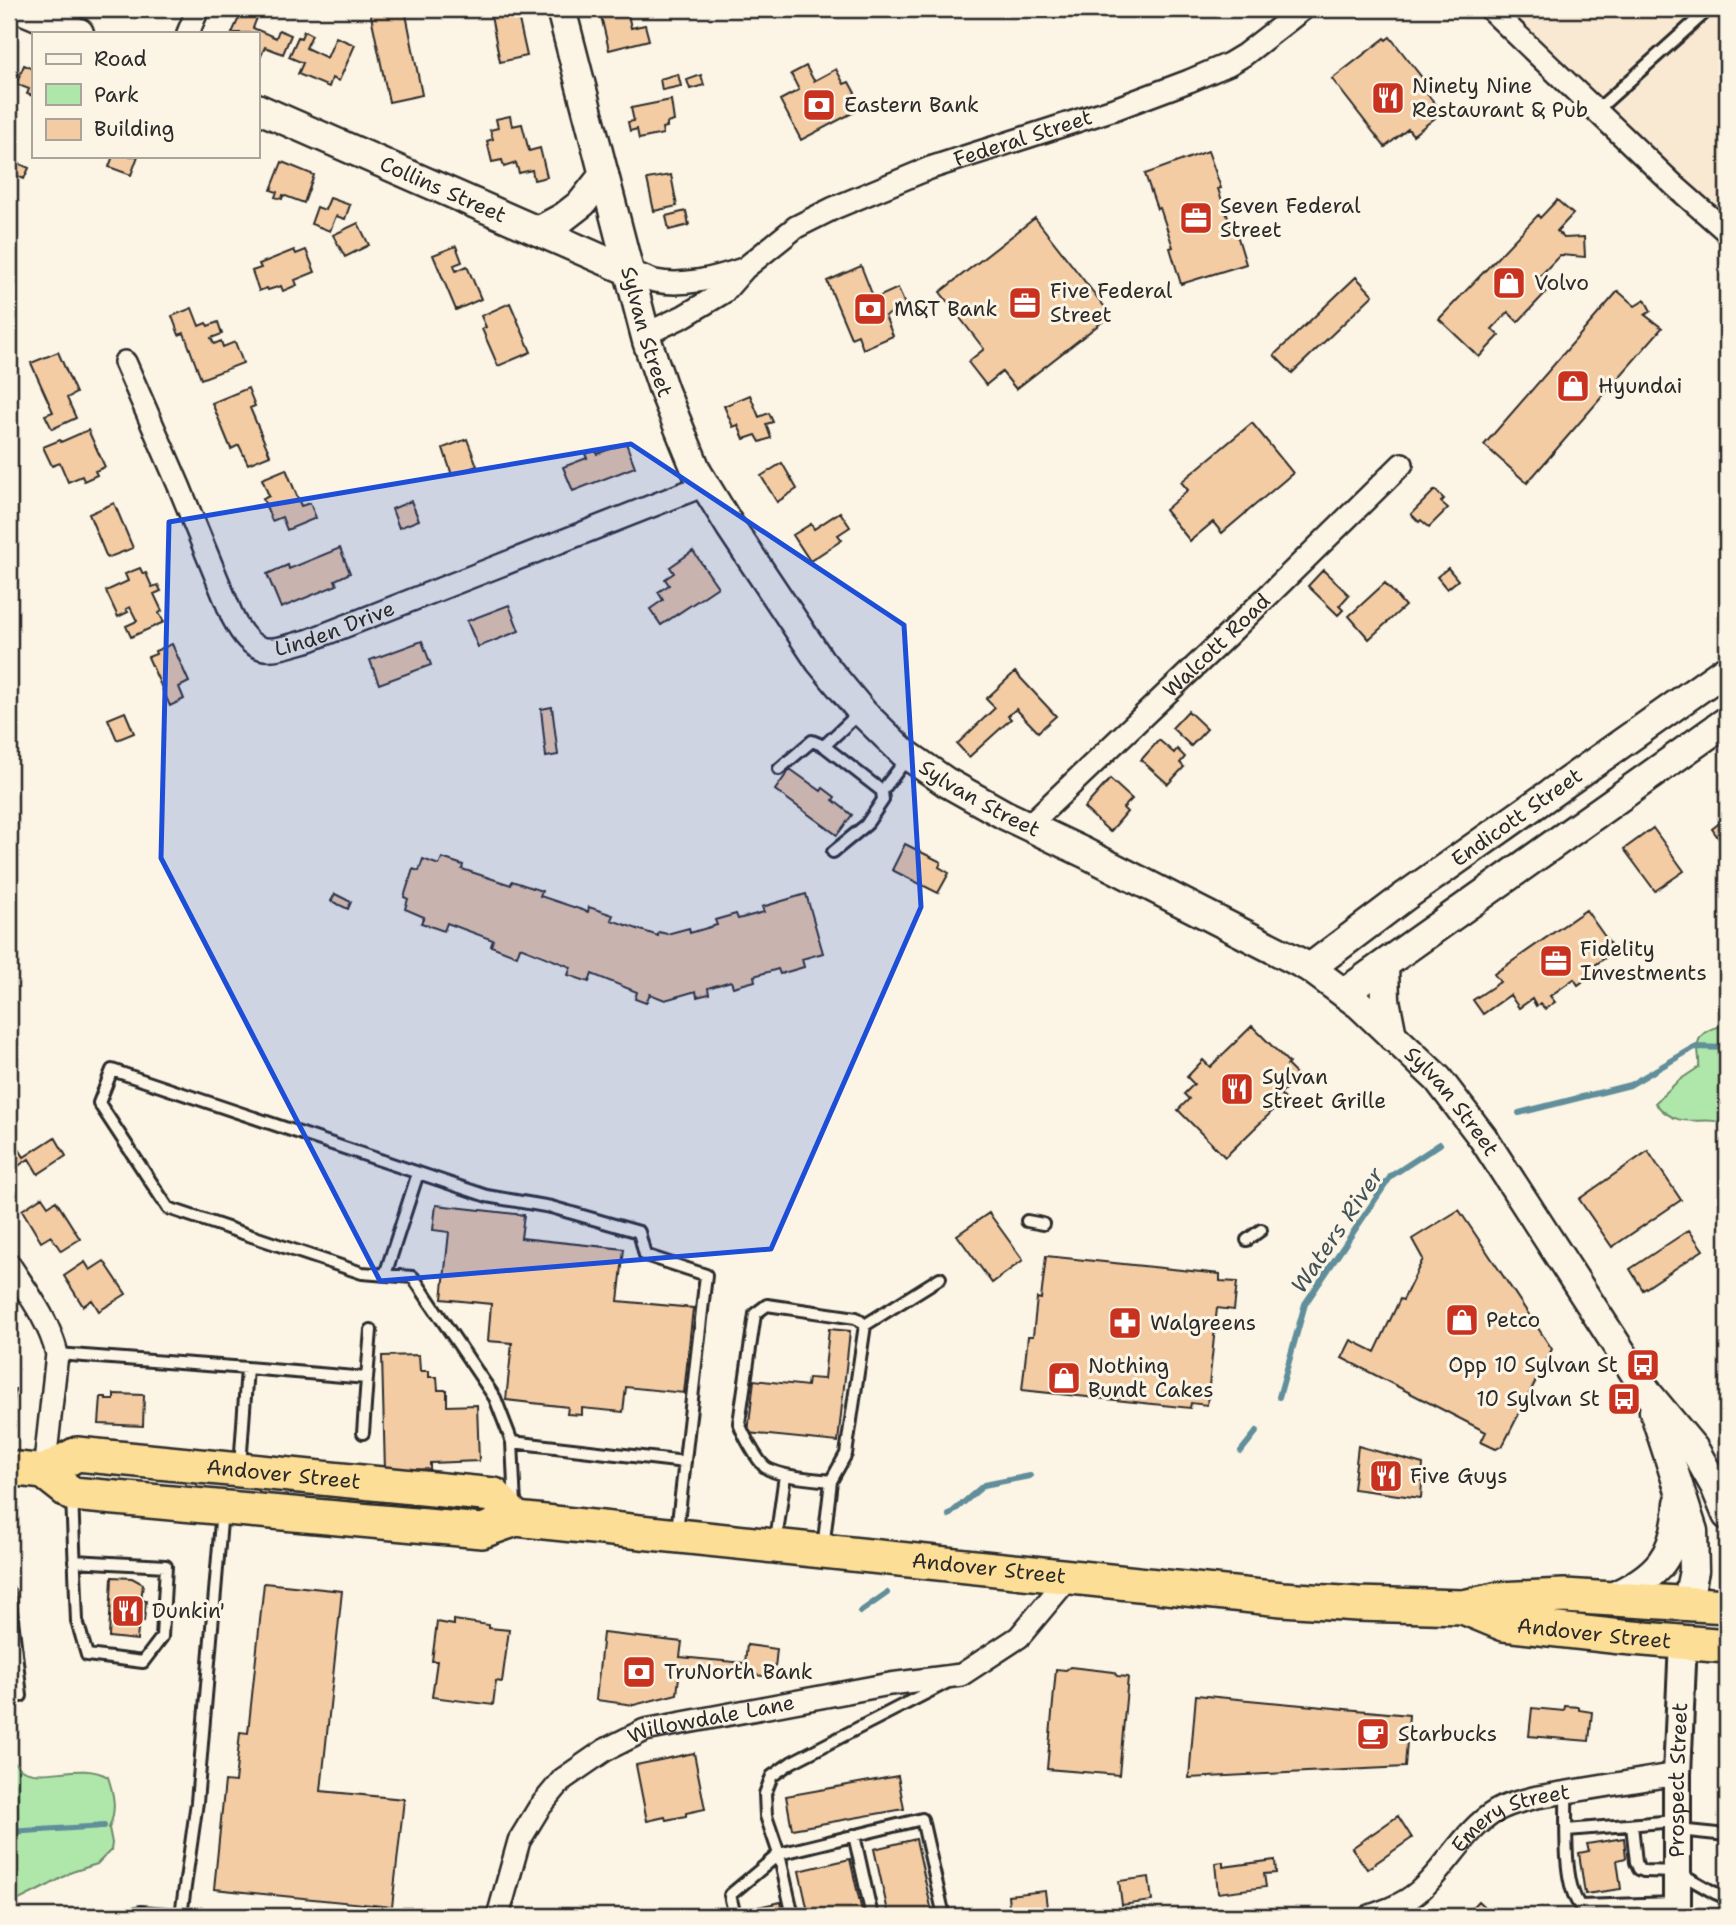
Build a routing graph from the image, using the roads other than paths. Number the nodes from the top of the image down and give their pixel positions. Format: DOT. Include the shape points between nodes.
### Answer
graph roads {
  1 [pos="20,9"];
  2 [pos="198,9"];
  3 [pos="561,9"];
  4 [pos="1303,9"];
  5 [pos="1490,9"];
  6 [pos="1709,9"];
  7 [pos="77,32"];
  8 [pos="188,32"];
  9 [pos="259,109"];
  10 [pos="1597,110"];
  11 [pos="604,175"];
  12 [pos="538,232"];
  13 [pos="1727,232"];
  14 [pos="745,268"];
  15 [pos="629,271"];
  16 [pos="646,334"];
  17 [pos="125,362"];
  18 [pos="1402,464"];
  19 [pos="705,485"];
  20 [pos="1727,669"];
  21 [pos="861,711"];
  22 [pos="1727,721"];
  23 [pos="824,746"];
  24 [pos="909,756"];
  25 [pos="779,769"];
  26 [pos="882,791"];
  27 [pos="1028,826"];
  28 [pos="1499,830"];
  29 [pos="833,852"];
  30 [pos="1524,865"];
  31 [pos="1384,965"];
  32 [pos="1310,968"];
  33 [pos="1344,993"];
  34 [pos="1392,1035"];
  35 [pos="418,1173"];
  36 [pos="1027,1221"];
  37 [pos="1043,1224"];
  38 [pos="1261,1230"];
  39 [pos="1247,1240"];
  40 [pos="9,1264"];
  41 [pos="385,1275"];
  42 [pos="940,1278"];
  43 [pos="865,1325"];
  44 [pos="371,1331"];
  45 [pos="57,1354"];
  46 [pos="247,1368"];
  47 [pos="367,1378"];
  48 [pos="1649,1395"];
  49 [pos="363,1433"];
  50 [pos="512,1441"];
  51 [pos="1694,1449"];
  52 [pos="685,1462"];
  53 [pos="9,1468"];
  54 [pos="240,1469"];
  55 [pos="44,1472"];
  56 [pos="785,1475"];
  57 [pos="1727,1478"];
  58 [pos="831,1481"];
  59 [pos="1679,1486"];
  60 [pos="72,1494"];
  61 [pos="222,1507"];
  62 [pos="1727,1515"];
  63 [pos="516,1519"];
  64 [pos="677,1537"];
  65 [pos="775,1547"];
  66 [pos="823,1551"];
  67 [pos="74,1561"];
  68 [pos="1069,1577"];
  69 [pos="9,1593"];
  70 [pos="1610,1598"];
  71 [pos="1687,1604"];
  72 [pos="1727,1606"];
  73 [pos="1463,1607"];
  74 [pos="1683,1642"];
  75 [pos="1727,1646"];
  76 [pos="961,1675"];
  77 [pos="9,1697"];
  78 [pos="1677,1774"];
  79 [pos="1566,1792"];
  80 [pos="1632,1825"];
  81 [pos="1678,1826"];
  82 [pos="1567,1830"];
  83 [pos="854,1835"];
  84 [pos="1727,1835"];
  85 [pos="779,1854"];
  86 [pos="1678,1872"];
  87 [pos="1727,1898"];
  88 [pos="1678,1909"];
  89 [pos="126,1916"];
  90 [pos="181,1916"];
  91 [pos="196,1916"];
  92 [pos="498,1916"];
  93 [pos="735,1916"];
  94 [pos="793,1916"];
  95 [pos="872,1916"];
  96 [pos="944,1916"];
  97 [pos="1370,1916"];
  1 -- 7 [label="main road"];
  2 -- 8 [label="street"];
  3 -- 11 [label="main road, Sylvan Street"];
  4 -- 14 [label="street, Federal Street" via="1229,64 1117,108 874,190 796,227"];
  5 -- 10 [label="street"];
  6 -- 10 [label="lane"];
  9 -- 12 [label="main road, Collins Street"];
  10 -- 13 [label="street"];
  11 -- 12 [label="main road" via="582,203"];
  11 -- 15 [label="main road, Sylvan Street"];
  12 -- 15 [label="main road, Collins Street"];
  14 -- 15 [label="street, Federal Street" via="681,283 654,281"];
  14 -- 16 [label="street, Federal Street" via="724,292"];
  15 -- 16 [label="main road, Sylvan Street"];
  16 -- 19 [label="main road, Sylvan Street" via="664,391"];
  17 -- 19 [label="street, Linden Drive" via="233,618 242,635 256,647 272,651"];
  18 -- 27 [label="street, Walcott Road"];
  19 -- 21 [label="main road, Sylvan Street" via="820,661"];
  20 -- 28 [label="main road, Endicott Street"];
  21 -- 23 [label="lane"];
  21 -- 24 [label="main road, Sylvan Street"];
  22 -- 30 [label="main road, Endicott Street"];
  23 -- 25 [label="lane" via="812,741"];
  23 -- 26 [label="lane"];
  24 -- 26 [label="lane"];
  24 -- 27 [label="main road, Sylvan Street" via="946,782"];
  26 -- 29 [label="lane" via="883,800 866,825"];
  27 -- 32 [label="main road, Sylvan Street"];
  28 -- 30 [label="main road"];
  28 -- 32 [label="main road, Endicott Street"];
  30 -- 31 [label="main road, Endicott Street"];
  31 -- 33 [label="main road, Endicott Street"];
  31 -- 34 [label="main road"];
  32 -- 33 [label="main road, Sylvan Street"];
  33 -- 34 [label="main road, Sylvan Street"];
  34 -- 48 [label="main road, Sylvan Street" via="1438,1079 1483,1138"];
  35 -- 41 [label="lane"];
  35 -- 41 [label="lane" via="112,1070 99,1103 168,1208 362,1273"];
  35 -- 52 [label="lane" via="487,1196 551,1207 639,1232 645,1255 706,1275"];
  36 -- 37 [label="lane"];
  38 -- 39 [label="lane"];
  40 -- 45 [label="street" via="45,1321"];
  41 -- 50 [label="lane" via="413,1277 495,1398"];
  42 -- 43 [label="lane"];
  43 -- 56 [label="lane" via="856,1318 766,1305 755,1314 739,1423 765,1466"];
  43 -- 58 [label="lane" via="846,1454"];
  44 -- 47 [label="lane"];
  45 -- 46 [label="lane"];
  45 -- 55 [label="street"];
  46 -- 47 [label="lane"];
  46 -- 54 [label="lane"];
  47 -- 49 [label="lane"];
  48 -- 51 [label="main road, Sylvan Street"];
  48 -- 59 [label="main road, Sylvan Street"];
  50 -- 52 [label="lane"];
  50 -- 63 [label="lane"];
  51 -- 57 [label="main road"];
  51 -- 62 [label="main road, Sylvan Street"];
  52 -- 64 [label="lane"];
  53 -- 55 [label="highway"];
  54 -- 55 [label="highway, Andover Street" via="77,1454"];
  54 -- 63 [label="highway, Andover Street" via="494,1495"];
  55 -- 60 [label="highway"];
  56 -- 58 [label="lane"];
  56 -- 65 [label="lane"];
  58 -- 66 [label="lane"];
  59 -- 70 [label="main road" via="1678,1527 1671,1548 1644,1580"];
  59 -- 71 [label="main road, Sylvan Street" via="1693,1531 1694,1571"];
  60 -- 61 [label="highway, Andover Street"];
  60 -- 67 [label="lane"];
  61 -- 63 [label="highway, Andover Street" via="482,1531"];
  61 -- 90 [label="lane" via="197,1802"];
  63 -- 64 [label="highway, Andover Street"];
  64 -- 65 [label="highway, Andover Street"];
  65 -- 66 [label="highway, Andover Street"];
  66 -- 68 [label="highway, Andover Street"];
  67 -- 67 [label="lane" via="166,1566 162,1637 143,1662 87,1655 77,1621"];
  68 -- 73 [label="highway, Andover Street" via="1282,1599"];
  68 -- 76 [label="street, Willowdale Lane" via="1019,1637"];
  69 -- 77 [label="lane" via="22,1696"];
  70 -- 71 [label="highway, Andover Street"];
  70 -- 73 [label="highway, Andover Street" via="1499,1599"];
  71 -- 72 [label="highway, Andover Street"];
  71 -- 74 [label="highway"];
  73 -- 74 [label="highway, Andover Street" via="1504,1624"];
  74 -- 75 [label="highway, Andover Street"];
  74 -- 78 [label="street, Prospect Street"];
  76 -- 85 [label="lane" via="772,1776 765,1794 766,1816"];
  76 -- 92 [label="street, Willowdale Lane" via="645,1730 605,1750 563,1779 539,1808 519,1841"];
  78 -- 79 [label="street, Emery Street"];
  78 -- 81 [label="street, Prospect Street"];
  79 -- 82 [label="lane"];
  79 -- 97 [label="street, Emery Street" via="1515,1802 1496,1811 1417,1893"];
  80 -- 81 [label="lane"];
  80 -- 82 [label="lane"];
  80 -- 86 [label="lane" via="1639,1869"];
  81 -- 84 [label="lane"];
  81 -- 86 [label="street, Prospect Street"];
  82 -- 88 [label="lane" via="1567,1858 1580,1906"];
  83 -- 85 [label="lane"];
  83 -- 95 [label="lane"];
  83 -- 96 [label="lane" via="922,1819"];
  85 -- 93 [label="lane" via="730,1895"];
  85 -- 94 [label="lane"];
  86 -- 87 [label="lane"];
  86 -- 88 [label="street, Prospect Street"];
  89 -- 90 [label="lane" via="141,1912"];
  90 -- 91 [label="lane"];
}
